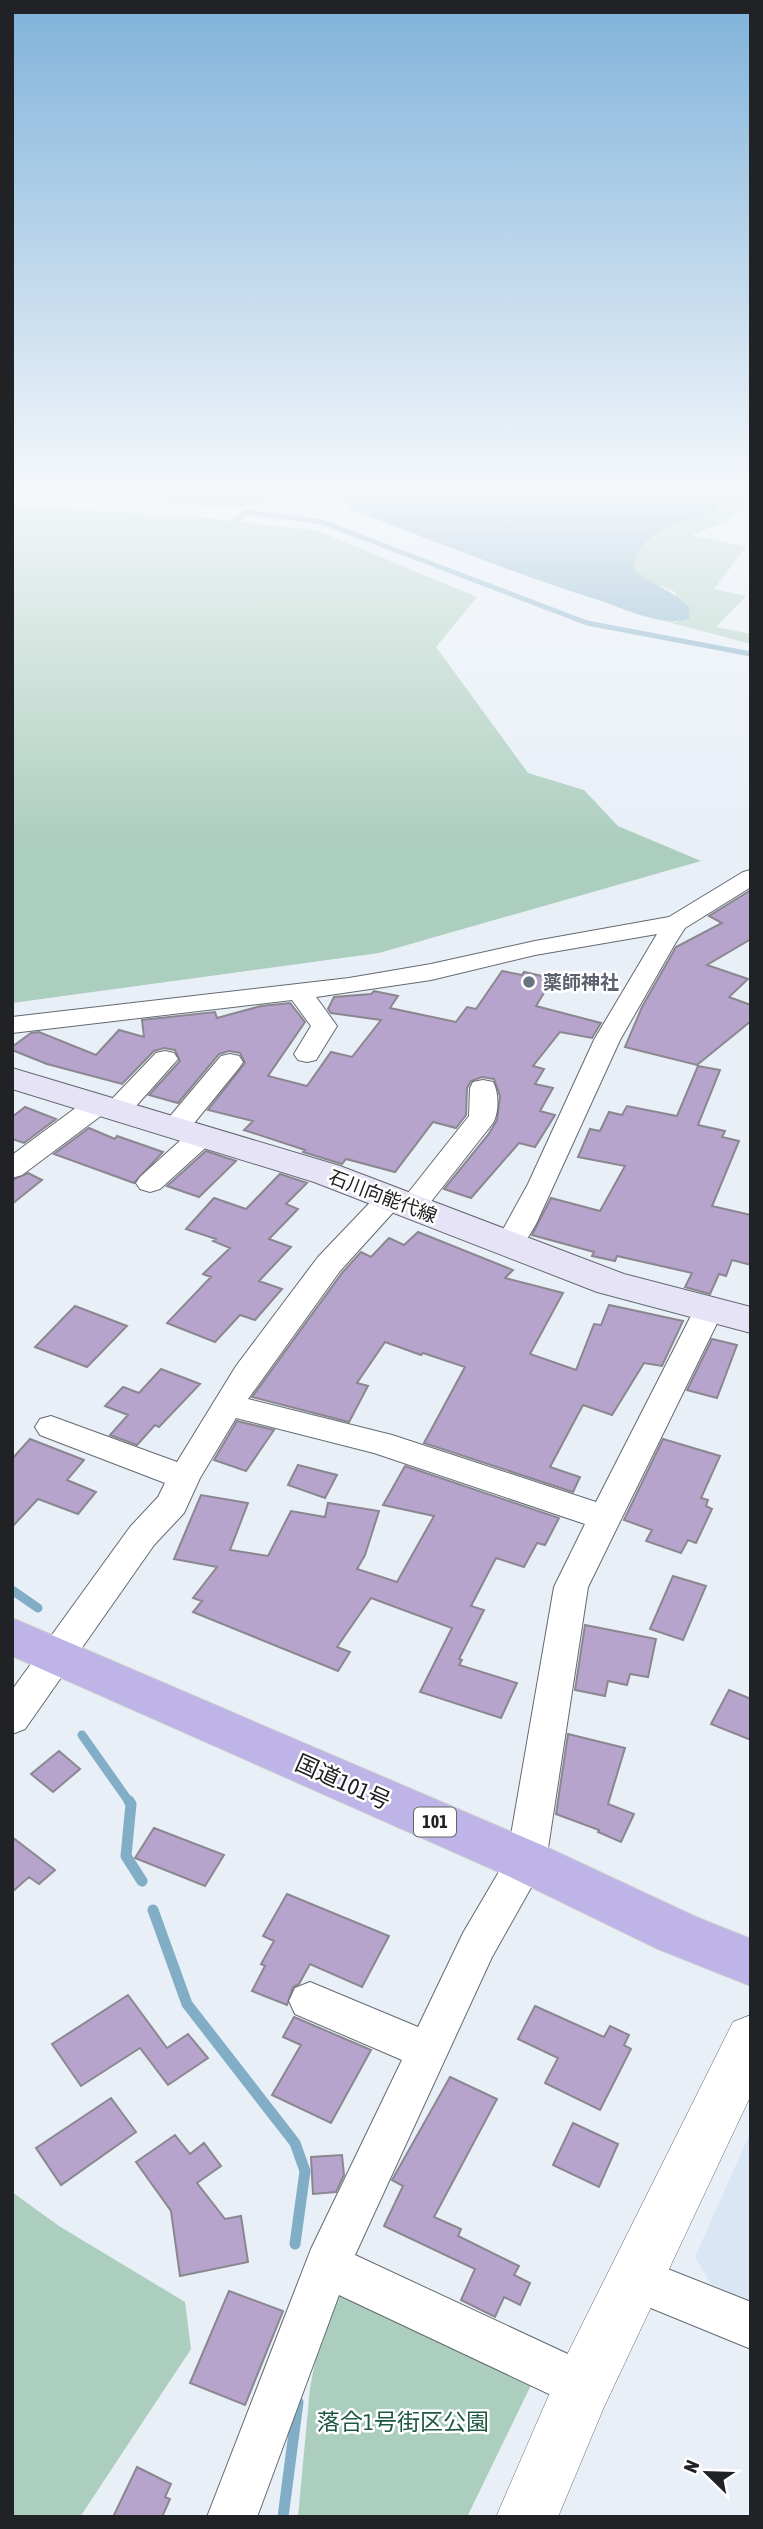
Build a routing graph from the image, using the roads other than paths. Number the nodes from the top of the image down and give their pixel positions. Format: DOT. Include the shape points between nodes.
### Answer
graph roads {
  1 [pos="751,877"];
  2 [pos="676,923"];
  3 [pos="299,992"];
  4 [pos="12,1025"];
  5 [pos="307,1054"];
  6 [pos="165,1059"];
  7 [pos="230,1062"];
  8 [pos="12,1078"];
  9 [pos="483,1088"];
  10 [pos="109,1106"];
  11 [pos="189,1131"];
  12 [pos="12,1169"];
  13 [pos="150,1183"];
  14 [pos="401,1202"];
  15 [pos="510,1244"];
  16 [pos="708,1311"];
  17 [pos="751,1320"];
  18 [pos="228,1405"];
  19 [pos="51,1427"];
  20 [pos="184,1477"];
  21 [pos="605,1518"];
  22 [pos="12,1636"];
  23 [pos="56,1654"];
  24 [pos="12,1719"];
  25 [pos="526,1861"];
  26 [pos="751,1963"];
  27 [pos="310,2001"];
  28 [pos="751,2039"];
  29 [pos="428,2051"];
  30 [pos="327,2265"];
  31 [pos="635,2279"];
  32 [pos="751,2326"];
  33 [pos="583,2386"];
  34 [pos="232,2517"];
  35 [pos="527,2517"];
  1 -- 2 [label="street"];
  2 -- 3 [label="street" via="431,972"];
  2 -- 15 [label="street" via="623,1007 534,1205"];
  3 -- 4 [label="street"];
  3 -- 5 [label="street" via="324,1026"];
  6 -- 10 [label="street"];
  7 -- 11 [label="street"];
  8 -- 10 [label="main road, 石川向能代線"];
  9 -- 14 [label="street" via="483,1117"];
  10 -- 11 [label="main road, 石川向能代線"];
  10 -- 12 [label="street"];
  11 -- 13 [label="street"];
  11 -- 14 [label="main road, 石川向能代線"];
  14 -- 15 [label="main road, 石川向能代線"];
  14 -- 18 [label="street" via="329,1264"];
  15 -- 16 [label="main road, 石川向能代線" via="611,1283"];
  16 -- 17 [label="main road, 石川向能代線"];
  16 -- 21 [label="street"];
  18 -- 20 [label="street"];
  18 -- 21 [label="street" via="380,1443"];
  19 -- 20 [label="street"];
  20 -- 23 [label="street" via="172,1504 142,1536"];
  21 -- 25 [label="street" via="571,1587"];
  22 -- 23 [label="highway, 国道101号 / 101"];
  23 -- 24 [label="street"];
  23 -- 25 [label="highway, 国道101号 / 101"];
  25 -- 26 [label="highway, 国道101号 / 101"];
  25 -- 29 [label="street" via="477,1946"];
  27 -- 29 [label="street"];
  28 -- 31 [label="street"];
  29 -- 30 [label="street"];
  30 -- 33 [label="street"];
  30 -- 34 [label="street"];
  31 -- 32 [label="street"];
  31 -- 33 [label="street"];
  33 -- 35 [label="street"];
}
